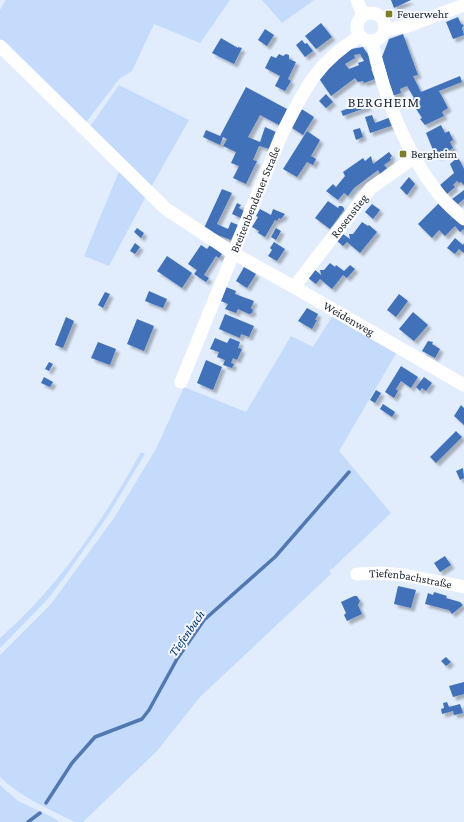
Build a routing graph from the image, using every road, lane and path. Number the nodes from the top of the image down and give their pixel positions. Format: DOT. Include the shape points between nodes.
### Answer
graph roads {
  1 [pos="357,0"];
  2 [pos="464,6"];
  3 [pos="363,15"];
  4 [pos="385,30"];
  5 [pos="360,36"];
  6 [pos="0,46"];
  7 [pos="373,48"];
  8 [pos="415,157"];
  9 [pos="464,219"];
  10 [pos="233,253"];
  11 [pos="294,286"];
  12 [pos="181,382"];
  13 [pos="464,385"];
  14 [pos="357,574"];
  15 [pos="464,588"];
  1 -- 3 [label="street"];
  2 -- 4 [label="street" via="408,26"];
  3 -- 4 [label="street" via="377,14 384,21"];
  3 -- 5 [label="street" via="356,25"];
  4 -- 7 [label="street"];
  5 -- 7 [label="street"];
  5 -- 10 [label="street, Breitenbendener Straße" via="333,54 305,89 281,136"];
  6 -- 10 [label="street, Weidenweg" via="166,209"];
  7 -- 8 [label="street" via="393,113"];
  8 -- 9 [label="street" via="438,194"];
  8 -- 11 [label="street, Rosenstieg" via="371,188"];
  10 -- 11 [label="street, Weidenweg"];
  10 -- 12 [label="street, Breitenbendener Straße"];
  11 -- 13 [label="street, Weidenweg"];
  14 -- 15 [label="street, Tiefenbachstraße" via="404,575"];
}
